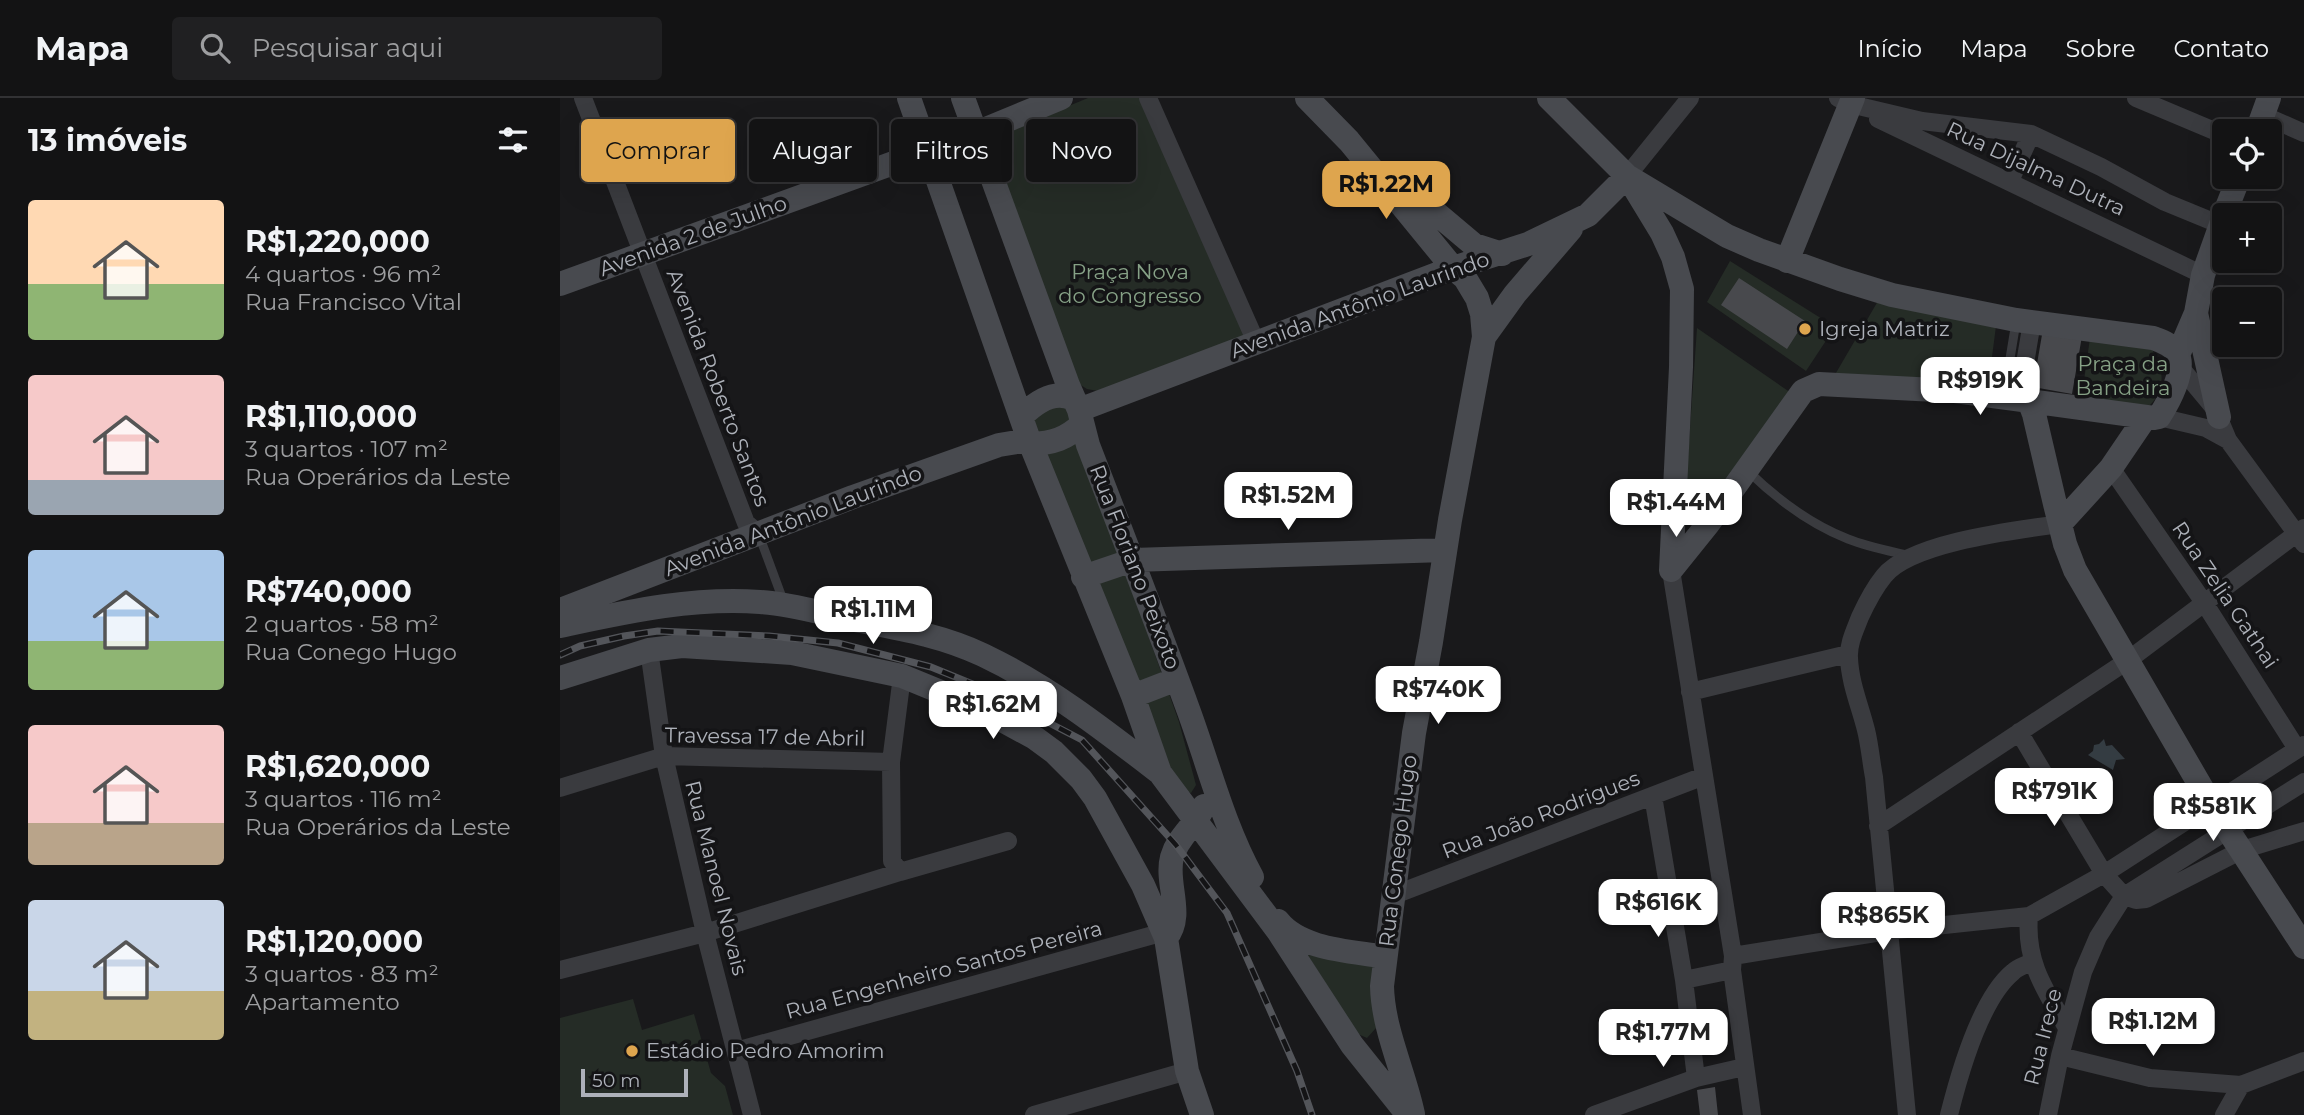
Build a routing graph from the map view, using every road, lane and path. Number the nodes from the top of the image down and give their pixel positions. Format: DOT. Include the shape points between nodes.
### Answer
graph roads {
  1 [pos="583,98"];
  2 [pos="909,98"];
  3 [pos="963,98"];
  4 [pos="1061,98"];
  5 [pos="1148,98"];
  6 [pos="1307,98"];
  7 [pos="1549,98"];
  8 [pos="1690,98"];
  9 [pos="2136,98"];
  10 [pos="1847,100"];
  11 [pos="2263,115"];
  12 [pos="917,119"];
  13 [pos="971,119"];
  14 [pos="1010,119"];
  15 [pos="2212,130"];
  16 [pos="2304,132"];
  17 [pos="2031,134"];
  18 [pos="1349,141"];
  19 [pos="891,164"];
  20 [pos="1627,176"];
  21 [pos="2010,181"];
  22 [pos="940,182"];
  23 [pos="994,182"];
  24 [pos="2212,216"];
  25 [pos="1579,219"];
  26 [pos="2212,250"];
  27 [pos="642,254"];
  28 [pos="1502,254"];
  29 [pos="1787,261"];
  30 [pos="1453,268"];
  31 [pos="2203,275"];
  32 [pos="560,284"];
  33 [pos="2196,313"];
  34 [pos="2024,321"];
  35 [pos="1484,338"];
  36 [pos="1256,342"];
  37 [pos="2179,361"];
  38 [pos="2017,399"];
  39 [pos="1078,411"];
  40 [pos="2152,417"];
  41 [pos="2219,417"];
  42 [pos="1026,430"];
  43 [pos="2228,440"];
  44 [pos="2111,468"];
  45 [pos="1746,470"];
  46 [pos="1674,505"];
  47 [pos="1708,524"];
  48 [pos="2060,524"];
  49 [pos="752,528"];
  50 [pos="2302,536"];
  51 [pos="1445,550"];
  52 [pos="1913,556"];
  53 [pos="1133,560"];
  54 [pos="1671,570"];
  55 [pos="1083,576"];
  56 [pos="560,594"];
  57 [pos="2206,604"];
  58 [pos="783,606"];
  59 [pos="560,610"];
  60 [pos="560,626"];
  61 [pos="649,650"];
  62 [pos="1848,654"];
  63 [pos="2127,661"];
  64 [pos="902,676"];
  65 [pos="560,678"];
  66 [pos="1177,678"];
  67 [pos="1690,692"];
  68 [pos="1133,696"];
  69 [pos="2019,732"];
  70 [pos="2301,747"];
  71 [pos="664,756"];
  72 [pos="891,762"];
  73 [pos="1210,771"];
  74 [pos="1160,773"];
  75 [pos="1703,776"];
  76 [pos="2304,782"];
  77 [pos="560,788"];
  78 [pos="1653,796"];
  79 [pos="2211,804"];
  80 [pos="1195,819"];
  81 [pos="1878,826"];
  82 [pos="2227,829"];
  83 [pos="2304,831"];
  84 [pos="1009,841"];
  85 [pos="2242,850"];
  86 [pos="900,872"];
  87 [pos="2104,874"];
  88 [pos="1394,895"];
  89 [pos="2124,896"];
  90 [pos="2029,916"];
  91 [pos="1888,931"];
  92 [pos="705,933"];
  93 [pos="1165,935"];
  94 [pos="2304,947"];
  95 [pos="1384,960"];
  96 [pos="2032,962"];
  97 [pos="1733,963"];
  98 [pos="560,970"];
  99 [pos="1684,980"];
  100 [pos="2067,1028"];
  101 [pos="1390,1035"];
  102 [pos="736,1051"];
  103 [pos="2060,1056"];
  104 [pos="2304,1060"];
  105 [pos="1744,1067"];
  106 [pos="1187,1072"];
  107 [pos="1375,1073"];
  108 [pos="1696,1078"];
  109 [pos="2241,1085"];
  110 [pos="1613,1112"];
  111 [pos="752,1115"];
  112 [pos="1034,1115"];
  113 [pos="1202,1115"];
  114 [pos="1410,1115"];
  115 [pos="1594,1115"];
  116 [pos="1752,1115"];
  117 [pos="1906,1115"];
  118 [pos="1949,1115"];
  119 [pos="2048,1115"];
  120 [pos="2224,1115"];
  1 -- 27 [label="street, Avenida Roberto Santos"];
  2 -- 12 [label="street"];
  3 -- 13 [label="street, Rua Floriano Peixoto"];
  4 -- 14 [label="street, Avenida 2 de Julho"];
  5 -- 36 [label="street"];
  6 -- 18 [label="street"];
  7 -- 20 [label="street"];
  8 -- 20 [label="street"];
  9 -- 15 [label="street"];
  10 -- 17 [label="street" via="1922,121"];
  10 -- 21 [label="street, Rua Dijalma Dutra"];
  10 -- 29 [label="street"];
  11 -- 16 [label="street"];
  17 -- 21 [label="street"];
  17 -- 24 [label="street" via="2165,202"];
  18 -- 28 [label="street" via="1474,245"];
  18 -- 30 [label="street"];
  19 -- 27 [label="street, Avenida 2 de Julho"];
  20 -- 25 [label="street, Avenida Antônio Laurindo"];
  20 -- 29 [label="street" via="1727,236"];
  20 -- 46 [label="street" via="1662,233 1682,289"];
  21 -- 31 [label="street, Rua Dijalma Dutra"];
  22 -- 42 [label="street"];
  23 -- 39 [label="street, Rua Floriano Peixoto"];
  25 -- 28 [label="street, Avenida Antônio Laurindo"];
  25 -- 35 [label="street"];
  26 -- 31 [label="street"];
  27 -- 32 [label="street, Avenida 2 de Julho"];
  27 -- 49 [label="street, Avenida Roberto Santos"];
  28 -- 30 [label="street, Avenida Antônio Laurindo"];
  29 -- 34 [label="street" via="1892,295"];
  30 -- 35 [label="street" via="1477,298"];
  30 -- 36 [label="street, Avenida Antônio Laurindo"];
  31 -- 33 [label="street"];
  33 -- 37 [label="street"];
  33 -- 41 [label="street"];
  34 -- 37 [label="street" via="2152,338 2166,343"];
  34 -- 38 [label="street"];
  35 -- 51 [label="street, Rua Conego Hugo"];
  36 -- 39 [label="street, Avenida Antônio Laurindo"];
  37 -- 40 [label="street" via="2172,395"];
  37 -- 41 [label="street"];
  38 -- 40 [label="street"];
  38 -- 45 [label="street" via="1819,384 1803,391"];
  38 -- 48 [label="street"];
  39 -- 42 [label="street" via="1067,438 1048,444"];
  39 -- 42 [label="street" via="1068,396 1048,397 1041,400"];
  39 -- 53 [label="street, Rua Floriano Peixoto"];
  40 -- 43 [label="street" via="2194,424"];
  40 -- 44 [label="street"];
  41 -- 43 [label="street"];
  42 -- 49 [label="street, Avenida Antônio Laurindo" via="992,435"];
  42 -- 55 [label="street"];
  43 -- 50 [label="street"];
  44 -- 48 [label="street"];
  44 -- 57 [label="street, Rua Zelia Gathai"];
  45 -- 47 [label="street"];
  45 -- 52 [label="lane" via="1823,527 1848,539"];
  46 -- 47 [label="street" via="1681,516"];
  46 -- 54 [label="street"];
  47 -- 54 [label="street"];
  48 -- 52 [label="street" via="2009,531"];
  48 -- 63 [label="street" via="2076,570"];
  49 -- 56 [label="street, Avenida Antônio Laurindo"];
  49 -- 58 [label="lane" via="784,598"];
  49 -- 59 [label="street, Avenida Antônio Laurindo"];
  50 -- 57 [label="street"];
  51 -- 53 [label="street"];
  51 -- 88 [label="street, Rua Conego Hugo" via="1414,733"];
  52 -- 62 [label="street" via="1885,574 1863,611"];
  53 -- 55 [label="street"];
  53 -- 66 [label="street, Rua Floriano Peixoto"];
  54 -- 67 [label="street"];
  55 -- 68 [label="street"];
  57 -- 63 [label="street"];
  57 -- 70 [label="street, Rua Zelia Gathai"];
  58 -- 60 [label="street" via="711,602 664,606"];
  58 -- 74 [label="street" via="923,632 972,650 1073,706"];
  61 -- 64 [label="street" via="682,646 792,653"];
  61 -- 65 [label="street"];
  61 -- 71 [label="street, Rua Manoel Novais"];
  62 -- 67 [label="street"];
  62 -- 81 [label="street" via="1874,777"];
  63 -- 69 [label="street"];
  63 -- 79 [label="street"];
  64 -- 72 [label="street"];
  64 -- 93 [label="street" via="980,708 1035,738 1082,779 1143,885"];
  66 -- 68 [label="street"];
  66 -- 73 [label="street, Rua Floriano Peixoto"];
  67 -- 75 [label="street"];
  68 -- 74 [label="street"];
  69 -- 81 [label="street"];
  69 -- 87 [label="street"];
  70 -- 79 [label="street"];
  71 -- 72 [label="street, Travessa 17 de Abril"];
  71 -- 77 [label="street, Travessa 17 de Abril"];
  71 -- 92 [label="street, Rua Manoel Novais"];
  72 -- 86 [label="street" via="892,861"];
  73 -- 80 [label="street" via="1204,807"];
  73 -- 95 [label="street, Rua Floriano Peixoto" via="1237,848 1284,929 1317,944"];
  74 -- 80 [label="street"];
  75 -- 78 [label="street, Rua João Rodrigues"];
  75 -- 97 [label="street"];
  76 -- 82 [label="street"];
  78 -- 88 [label="street, Rua João Rodrigues"];
  78 -- 99 [label="street"];
  79 -- 82 [label="street"];
  79 -- 87 [label="street"];
  80 -- 93 [label="street" via="1171,859 1174,918 1171,932"];
  80 -- 107 [label="street"];
  81 -- 91 [label="street"];
  82 -- 85 [label="street"];
  82 -- 89 [label="street"];
  83 -- 85 [label="street"];
  84 -- 86 [label="street"];
  85 -- 89 [label="street" via="2146,899"];
  85 -- 94 [label="street"];
  86 -- 92 [label="street"];
  87 -- 89 [label="street"];
  87 -- 90 [label="street"];
  88 -- 95 [label="street, Rua Conego Hugo"];
  89 -- 100 [label="street, Rua Irece" via="2098,937"];
  90 -- 91 [label="street"];
  90 -- 96 [label="street"];
  91 -- 97 [label="street"];
  91 -- 117 [label="street"];
  92 -- 98 [label="street"];
  92 -- 102 [label="street, Rua Manoel Novais"];
  93 -- 102 [label="street, Rua Engenheiro Santos Pereira"];
  93 -- 106 [label="street"];
  95 -- 101 [label="street, Rua Conego Hugo" via="1382,1004"];
  96 -- 100 [label="street"];
  96 -- 118 [label="street" via="2013,971 1996,991 1968,1049"];
  97 -- 99 [label="street"];
  97 -- 105 [label="street"];
  99 -- 108 [label="street"];
  100 -- 103 [label="street, Rua Irece"];
  101 -- 107 [label="street"];
  101 -- 114 [label="street, Rua Conego Hugo" via="1407,1086"];
  102 -- 111 [label="street, Rua Manoel Novais"];
  103 -- 109 [label="street" via="2150,1077"];
  103 -- 119 [label="street, Rua Irece"];
  104 -- 109 [label="street"];
  105 -- 108 [label="street"];
  105 -- 116 [label="street"];
  106 -- 112 [label="street"];
  106 -- 113 [label="street"];
  107 -- 114 [label="street"];
  108 -- 110 [label="street"];
  109 -- 120 [label="street"];
  110 -- 115 [label="street"];
}
